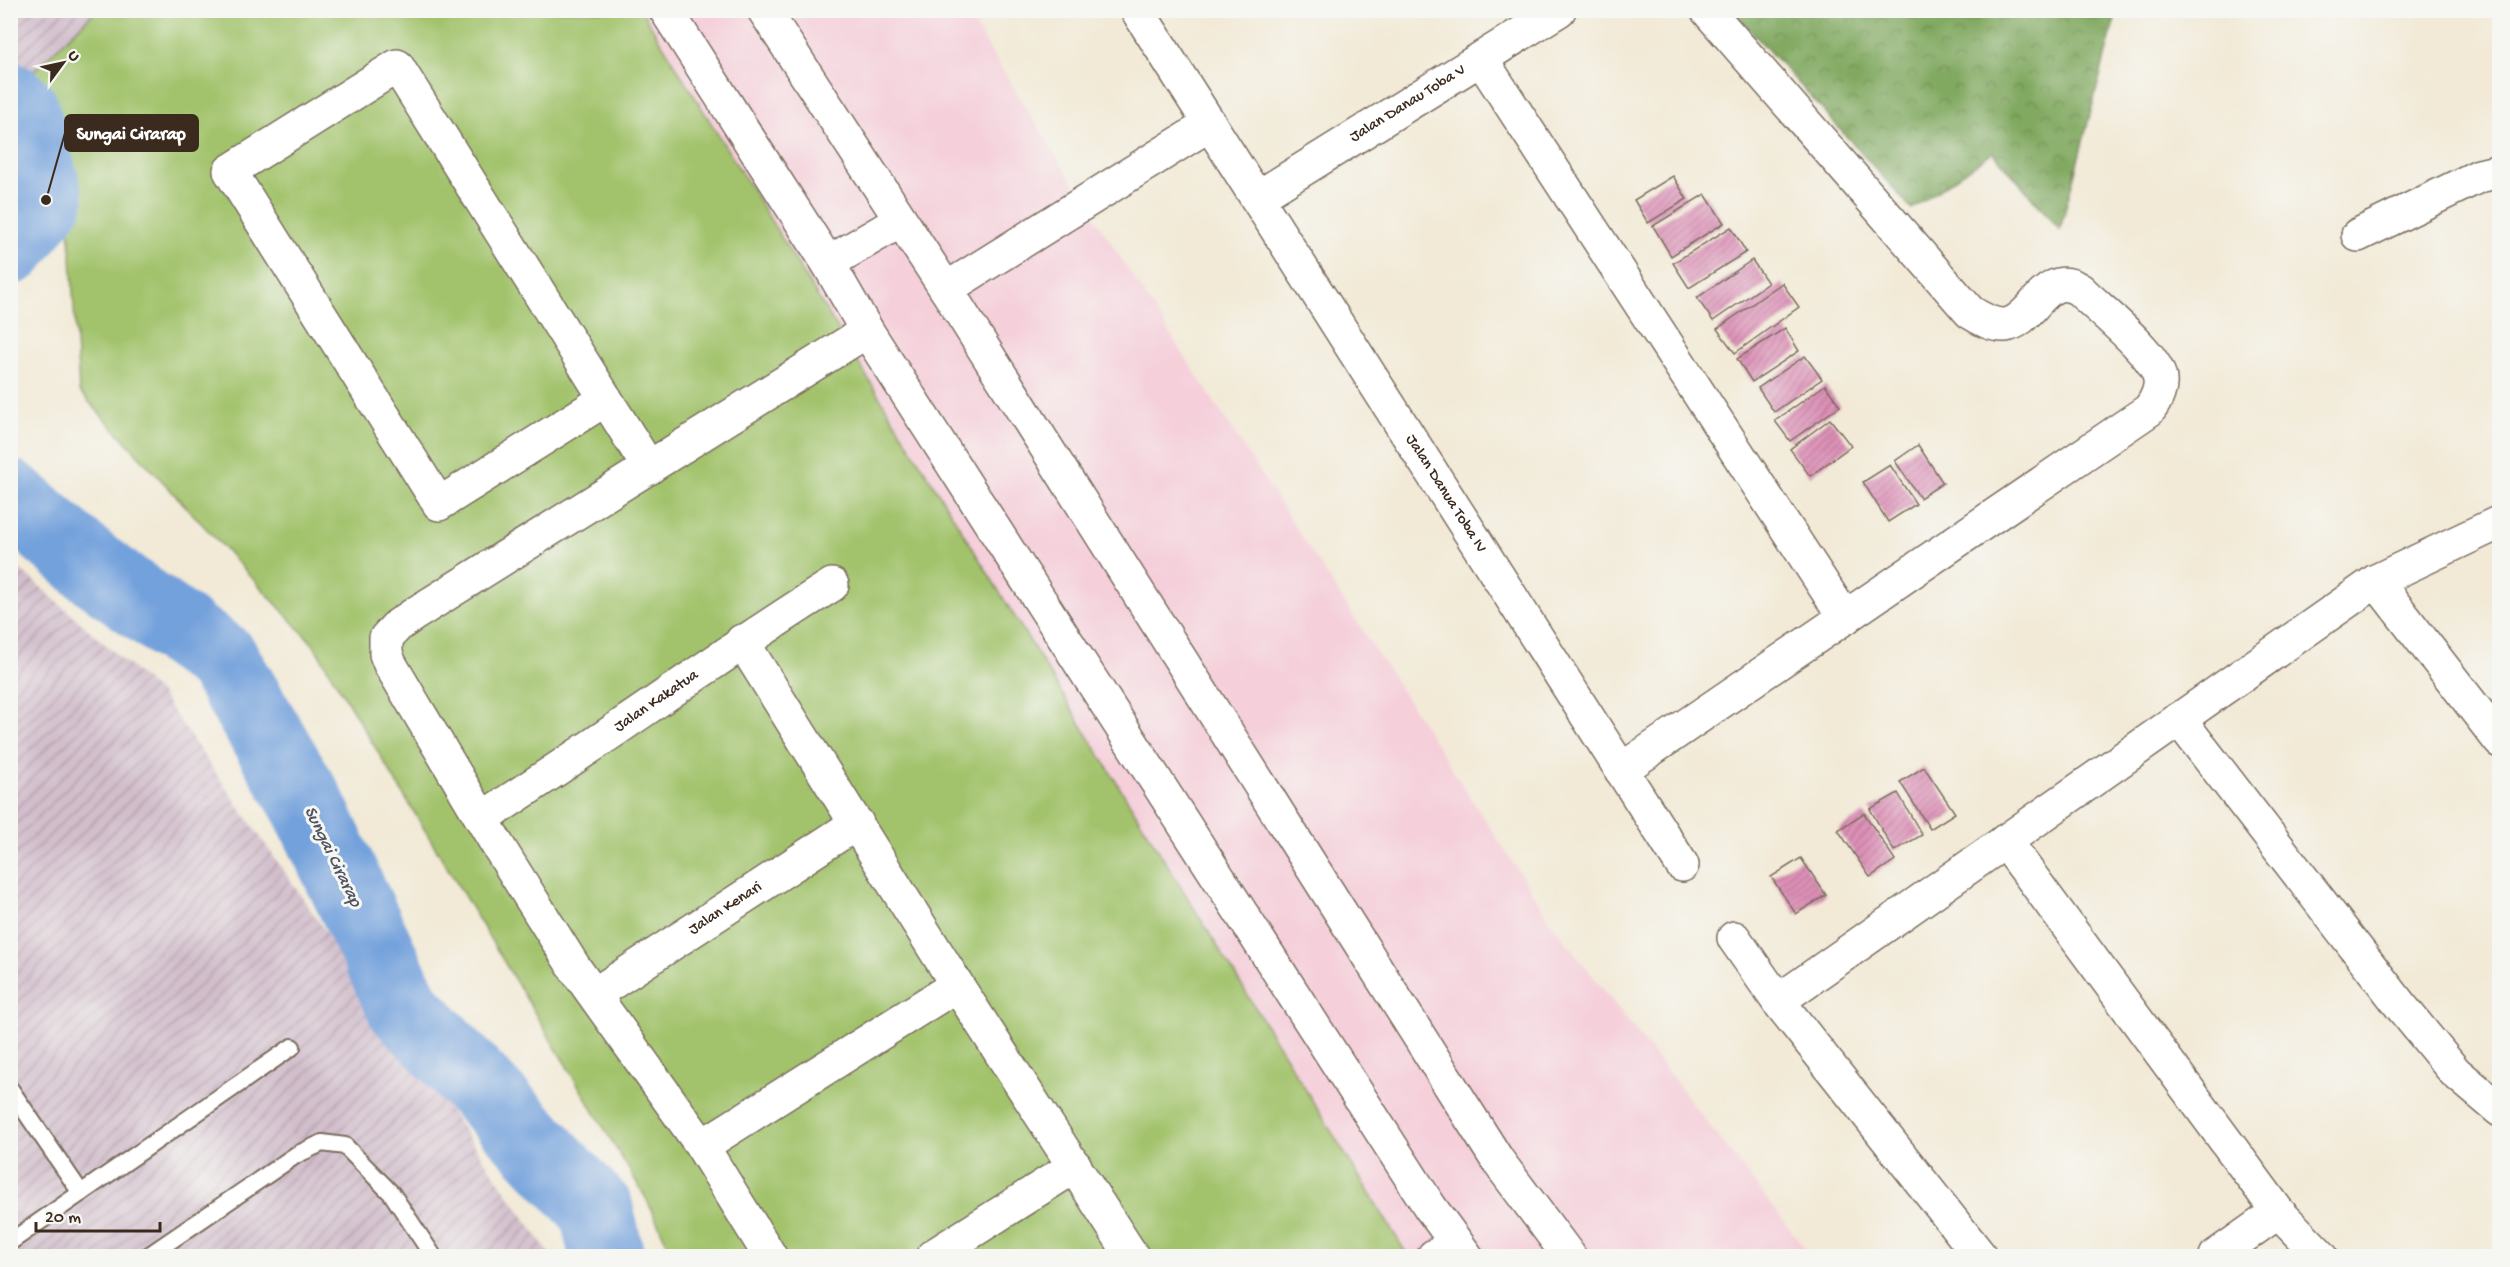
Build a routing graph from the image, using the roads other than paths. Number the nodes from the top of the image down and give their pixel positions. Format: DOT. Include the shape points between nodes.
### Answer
graph roads {
  1 [pos="666,10"];
  2 [pos="765,10"];
  3 [pos="1137,10"];
  4 [pos="1559,10"];
  5 [pos="1707,10"];
  6 [pos="1481,59"];
  7 [pos="1210,124"];
  8 [pos="2499,171"];
  9 [pos="1257,198"];
  10 [pos="900,220"];
  11 [pos="2358,236"];
  12 [pos="828,263"];
  13 [pos="946,289"];
  14 [pos="867,332"];
  15 [pos="606,399"];
  16 [pos="649,468"];
  17 [pos="2499,522"];
  18 [pos="2376,581"];
  19 [pos="832,585"];
  20 [pos="1845,618"];
  21 [pos="742,641"];
  22 [pos="2179,719"];
  23 [pos="2499,741"];
  24 [pos="1621,770"];
  25 [pos="482,818"];
  26 [pos="857,823"];
  27 [pos="2005,841"];
  28 [pos="1682,865"];
  29 [pos="1734,938"];
  30 [pos="957,985"];
  31 [pos="595,994"];
  32 [pos="1778,1001"];
  33 [pos="292,1047"];
  34 [pos="10,1089"];
  35 [pos="2499,1110"];
  36 [pos="702,1146"];
  37 [pos="1075,1166"];
  38 [pos="81,1193"];
  39 [pos="2278,1212"];
  40 [pos="10,1242"];
  41 [pos="1452,1252"];
  42 [pos="148,1257"];
  43 [pos="433,1257"];
  44 [pos="770,1257"];
  45 [pos="933,1257"];
  46 [pos="1132,1257"];
  47 [pos="1569,1257"];
  48 [pos="1980,1257"];
  49 [pos="2216,1257"];
  50 [pos="2321,1257"];
  1 -- 12 [label="street"];
  2 -- 10 [label="street"];
  3 -- 7 [label="street, Jalan Danua Toba IV"];
  4 -- 6 [label="street, Jalan Danau Toba V"];
  5 -- 20 [label="street" via="1970,312 1991,322 2013,323 2055,285 2068,284 2080,290 2151,359 2160,378 2155,402 2149,410"];
  6 -- 9 [label="street, Jalan Danau Toba V"];
  6 -- 20 [label="street"];
  7 -- 9 [label="street, Jalan Danua Toba IV"];
  7 -- 13 [label="street"];
  8 -- 11 [label="street" via="2479,176"];
  9 -- 24 [label="street, Jalan Danua Toba IV"];
  10 -- 12 [label="street"];
  10 -- 13 [label="street"];
  12 -- 14 [label="street"];
  13 -- 47 [label="street" via="1498,1161"];
  14 -- 16 [label="street"];
  14 -- 41 [label="street" via="1430,1208"];
  15 -- 15 [label="street" via="397,66 230,171 439,504"];
  15 -- 16 [label="street"];
  16 -- 25 [label="street" via="416,613 386,638 390,664"];
  17 -- 18 [label="street"];
  18 -- 22 [label="street"];
  18 -- 23 [label="street"];
  19 -- 21 [label="street, Jalan Kakatua"];
  20 -- 24 [label="street"];
  21 -- 25 [label="street, Jalan Kakatua"];
  21 -- 26 [label="street"];
  22 -- 27 [label="street"];
  22 -- 35 [label="street" via="2455,1072"];
  24 -- 28 [label="street, Jalan Danua Toba IV"];
  25 -- 31 [label="street" via="574,967"];
  26 -- 30 [label="street"];
  26 -- 31 [label="street, Jalan Kenari"];
  27 -- 32 [label="street"];
  27 -- 39 [label="street"];
  29 -- 32 [label="street"];
  30 -- 36 [label="street"];
  30 -- 37 [label="street"];
  31 -- 36 [label="street"];
  32 -- 48 [label="street"];
  33 -- 38 [label="lane"];
  34 -- 38 [label="lane"];
  36 -- 44 [label="street"];
  37 -- 45 [label="street"];
  37 -- 46 [label="street"];
  38 -- 40 [label="lane"];
  39 -- 49 [label="street"];
  39 -- 50 [label="street"];
  42 -- 43 [label="lane" via="296,1155 322,1143 345,1146 392,1194"];
}
